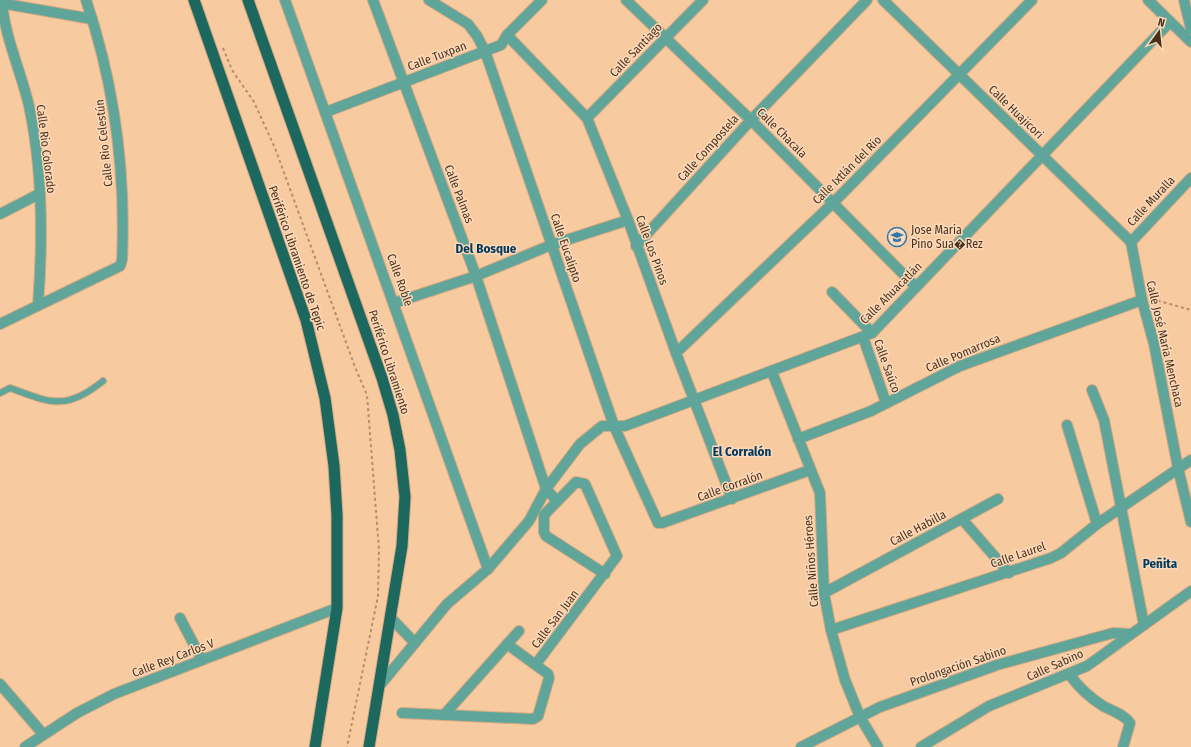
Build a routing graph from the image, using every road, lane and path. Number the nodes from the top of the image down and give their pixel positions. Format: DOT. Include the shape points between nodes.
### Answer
graph roads {
  1 [pos="84,0"];
  2 [pos="194,0"];
  3 [pos="248,0"];
  4 [pos="286,0"];
  5 [pos="373,0"];
  6 [pos="429,0"];
  7 [pos="542,0"];
  8 [pos="626,0"];
  9 [pos="702,0"];
  10 [pos="867,0"];
  11 [pos="883,0"];
  12 [pos="1032,0"];
  13 [pos="1148,0"];
  14 [pos="1184,0"];
  15 [pos="1,2"];
  16 [pos="92,19"];
  17 [pos="1170,22"];
  18 [pos="1191,29"];
  19 [pos="507,35"];
  20 [pos="665,39"];
  21 [pos="1191,42"];
  22 [pos="485,51"];
  23 [pos="960,75"];
  24 [pos="403,83"];
  25 [pos="326,112"];
  26 [pos="587,118"];
  27 [pos="751,120"];
  28 [pos="1042,155"];
  29 [pos="1191,178"];
  30 [pos="40,194"];
  31 [pos="834,202"];
  32 [pos="0,214"];
  33 [pos="628,220"];
  34 [pos="1131,242"];
  35 [pos="551,245"];
  36 [pos="636,246"];
  37 [pos="476,276"];
  38 [pos="916,287"];
  39 [pos="832,292"];
  40 [pos="1147,300"];
  41 [pos="394,303"];
  42 [pos="38,305"];
  43 [pos="1191,310"];
  44 [pos="0,324"];
  45 [pos="867,335"];
  46 [pos="676,353"];
  47 [pos="772,372"];
  48 [pos="103,380"];
  49 [pos="1092,390"];
  50 [pos="0,393"];
  51 [pos="695,399"];
  52 [pos="886,403"];
  53 [pos="1067,425"];
  54 [pos="614,426"];
  55 [pos="798,438"];
  56 [pos="1191,460"];
  57 [pos="1178,468"];
  58 [pos="810,470"];
  59 [pos="546,489"];
  60 [pos="732,499"];
  61 [pos="998,499"];
  62 [pos="556,501"];
  63 [pos="1120,508"];
  64 [pos="962,519"];
  65 [pos="1191,522"];
  66 [pos="658,523"];
  67 [pos="1097,524"];
  68 [pos="488,569"];
  69 [pos="1009,572"];
  70 [pos="605,574"];
  71 [pos="1191,591"];
  72 [pos="824,593"];
  73 [pos="337,608"];
  74 [pos="180,618"];
  75 [pos="391,618"];
  76 [pos="1144,624"];
  77 [pos="831,630"];
  78 [pos="520,631"];
  79 [pos="1131,634"];
  80 [pos="415,643"];
  81 [pos="507,644"];
  82 [pos="202,660"];
  83 [pos="536,664"];
  84 [pos="1069,674"];
  85 [pos="0,684"];
  86 [pos="381,684"];
  87 [pos="402,713"];
  88 [pos="444,715"];
  89 [pos="860,717"];
  90 [pos="43,734"];
  91 [pos="25,747"];
  92 [pos="315,747"];
  93 [pos="369,747"];
  94 [pos="801,747"];
  95 [pos="878,747"];
  96 [pos="921,747"];
  97 [pos="1123,747"];
  1 -- 16 [label="street, Calle Rio Celestún"];
  2 -- 73 [label="highway, Periférico Libramiento de Tepic" via="306,320 321,384 334,466"];
  3 -- 75 [label="highway, Periférico Libramiento" via="394,415 405,497 402,546"];
  4 -- 25 [label="street, Calle Roble"];
  5 -- 24 [label="street, Calle Palmas"];
  6 -- 22 [label="street, Calle Eucalipto" via="468,24"];
  7 -- 19 [label="street, Calle Tuxpan"];
  8 -- 20 [label="street, Calle Chacala"];
  9 -- 20 [label="street, Calle Santiago"];
  10 -- 27 [label="street, Calle Compostela"];
  11 -- 23 [label="street, Calle Huajicori"];
  12 -- 23 [label="street, Calle Ixtlán del Río"];
  13 -- 17 [label="street"];
  14 -- 18 [label="street"];
  15 -- 16 [label="street"];
  15 -- 30 [label="street, Calle Rio Colorado" via="29,106"];
  16 -- 42 [label="street, Calle Rio Celestún" via="117,124 124,222 122,260 120,266"];
  17 -- 21 [label="street"];
  17 -- 28 [label="street, Calle Ahuacatlán"];
  19 -- 22 [label="street, Calle Tuxpan" via="501,45"];
  19 -- 26 [label="street, Calle Los Pinos"];
  20 -- 26 [label="street, Calle Santiago"];
  20 -- 27 [label="street, Calle Chacala"];
  22 -- 24 [label="street, Calle Tuxpan"];
  22 -- 35 [label="street, Calle Eucalipto"];
  23 -- 28 [label="street, Calle Huajicori"];
  23 -- 31 [label="street, Calle Ixtlán del Río"];
  24 -- 25 [label="street, Calle Tuxpan"];
  24 -- 37 [label="street, Calle Palmas"];
  25 -- 41 [label="street, Calle Roble"];
  26 -- 33 [label="street, Calle Los Pinos"];
  27 -- 31 [label="street, Calle Chacala"];
  27 -- 36 [label="street, Calle Compostela"];
  28 -- 34 [label="street, Calle Huajicori"];
  28 -- 38 [label="street, Calle Ahuacatlán"];
  29 -- 34 [label="street, Calle Muralla"];
  30 -- 32 [label="street"];
  30 -- 42 [label="street, Calle Rio Colorado" via="41,265"];
  31 -- 38 [label="street, Calle Chacala"];
  31 -- 46 [label="street, Calle Ixtlán del Río"];
  33 -- 35 [label="street"];
  33 -- 36 [label="street, Calle Los Pinos"];
  34 -- 40 [label="street, Calle José María Menchaca"];
  35 -- 37 [label="street"];
  35 -- 54 [label="street, Calle Eucalipto"];
  36 -- 46 [label="street, Calle Los Pinos"];
  37 -- 41 [label="street"];
  37 -- 59 [label="street, Calle Palmas"];
  38 -- 45 [label="street, Calle Ahuacatlán"];
  39 -- 45 [label="street"];
  40 -- 43 [label="path"];
  40 -- 52 [label="street, Calle Pomarrosa" via="960,366"];
  40 -- 57 [label="street, Calle José María Menchaca"];
  41 -- 68 [label="street, Calle Roble"];
  42 -- 44 [label="street"];
  45 -- 47 [label="street, Calle Ahuacatlán"];
  45 -- 52 [label="street, Calle Saúco"];
  46 -- 51 [label="street, Calle Los Pinos"];
  47 -- 51 [label="street, Calle Ahuacatlán"];
  47 -- 55 [label="street, Calle Niños Héroes"];
  48 -- 50 [label="lane" via="68,401 47,402 10,388"];
  49 -- 63 [label="street" via="1104,420"];
  51 -- 54 [label="street, Calle Ahuacatlán" via="625,426"];
  51 -- 60 [label="street, Calle Los Pinos"];
  52 -- 55 [label="street, Calle Pomarrosa"];
  53 -- 67 [label="street"];
  54 -- 59 [label="street, Calle Ahuacatlán" via="602,426 580,444"];
  54 -- 66 [label="street, Calle Eucalipto"];
  55 -- 58 [label="street, Calle Niños Héroes"];
  56 -- 57 [label="street, Calle Laurel"];
  57 -- 63 [label="street, Calle Laurel"];
  57 -- 65 [label="street, Calle José María Menchaca"];
  58 -- 60 [label="street, Calle Corralón"];
  58 -- 72 [label="street, Calle Niños Héroes" via="820,493"];
  59 -- 62 [label="street"];
  59 -- 68 [label="street, Calle Ahuacatlán" via="529,521"];
  60 -- 66 [label="street, Calle Corralón"];
  61 -- 64 [label="street"];
  62 -- 70 [label="street" via="543,518 546,536"];
  62 -- 70 [label="street, Calle San Juan" via="576,482 585,484 617,556"];
  63 -- 67 [label="street, Calle Laurel"];
  63 -- 76 [label="street"];
  64 -- 69 [label="street, Calle Habilla"];
  64 -- 72 [label="street, Calle Habilla"];
  67 -- 69 [label="street, Calle Laurel" via="1061,553"];
  68 -- 80 [label="street, Calle Ahuacatlán" via="447,604"];
  69 -- 77 [label="street, Calle Laurel"];
  70 -- 83 [label="street, Calle San Juan"];
  71 -- 76 [label="street, Calle Sabino"];
  72 -- 77 [label="street, Calle Niños Héroes"];
  73 -- 82 [label="street, Calle Rey Carlos V"];
  73 -- 92 [label="highway, Periférico Libramiento de Tepic"];
  74 -- 82 [label="street"];
  75 -- 80 [label="street"];
  75 -- 86 [label="highway, Periférico Libramiento"];
  76 -- 79 [label="street, Calle Sabino"];
  77 -- 89 [label="street, Calle Niños Héroes" via="845,680"];
  78 -- 81 [label="street"];
  79 -- 84 [label="street, Calle Sabino" via="1086,666"];
  79 -- 89 [label="street, Prolongación Sabino" via="1113,633 997,665 880,707"];
  80 -- 86 [label="street, Calle Ahuacatlán"];
  81 -- 83 [label="street"];
  81 -- 88 [label="street"];
  82 -- 90 [label="street, Calle Rey Carlos V" via="114,694"];
  83 -- 88 [label="street, Calle San Juan" via="549,678 538,716 533,719"];
  84 -- 96 [label="street, Calle Sabino" via="982,710"];
  84 -- 97 [label="street" via="1081,691 1130,723"];
  85 -- 90 [label="street"];
  86 -- 93 [label="highway, Periférico Libramiento"];
  87 -- 88 [label="street, Calle San Juan"];
  89 -- 94 [label="street, Prolongación Sabino"];
  89 -- 95 [label="street, Calle Niños Héroes"];
  90 -- 91 [label="street, Calle Rey Carlos V"];
}
